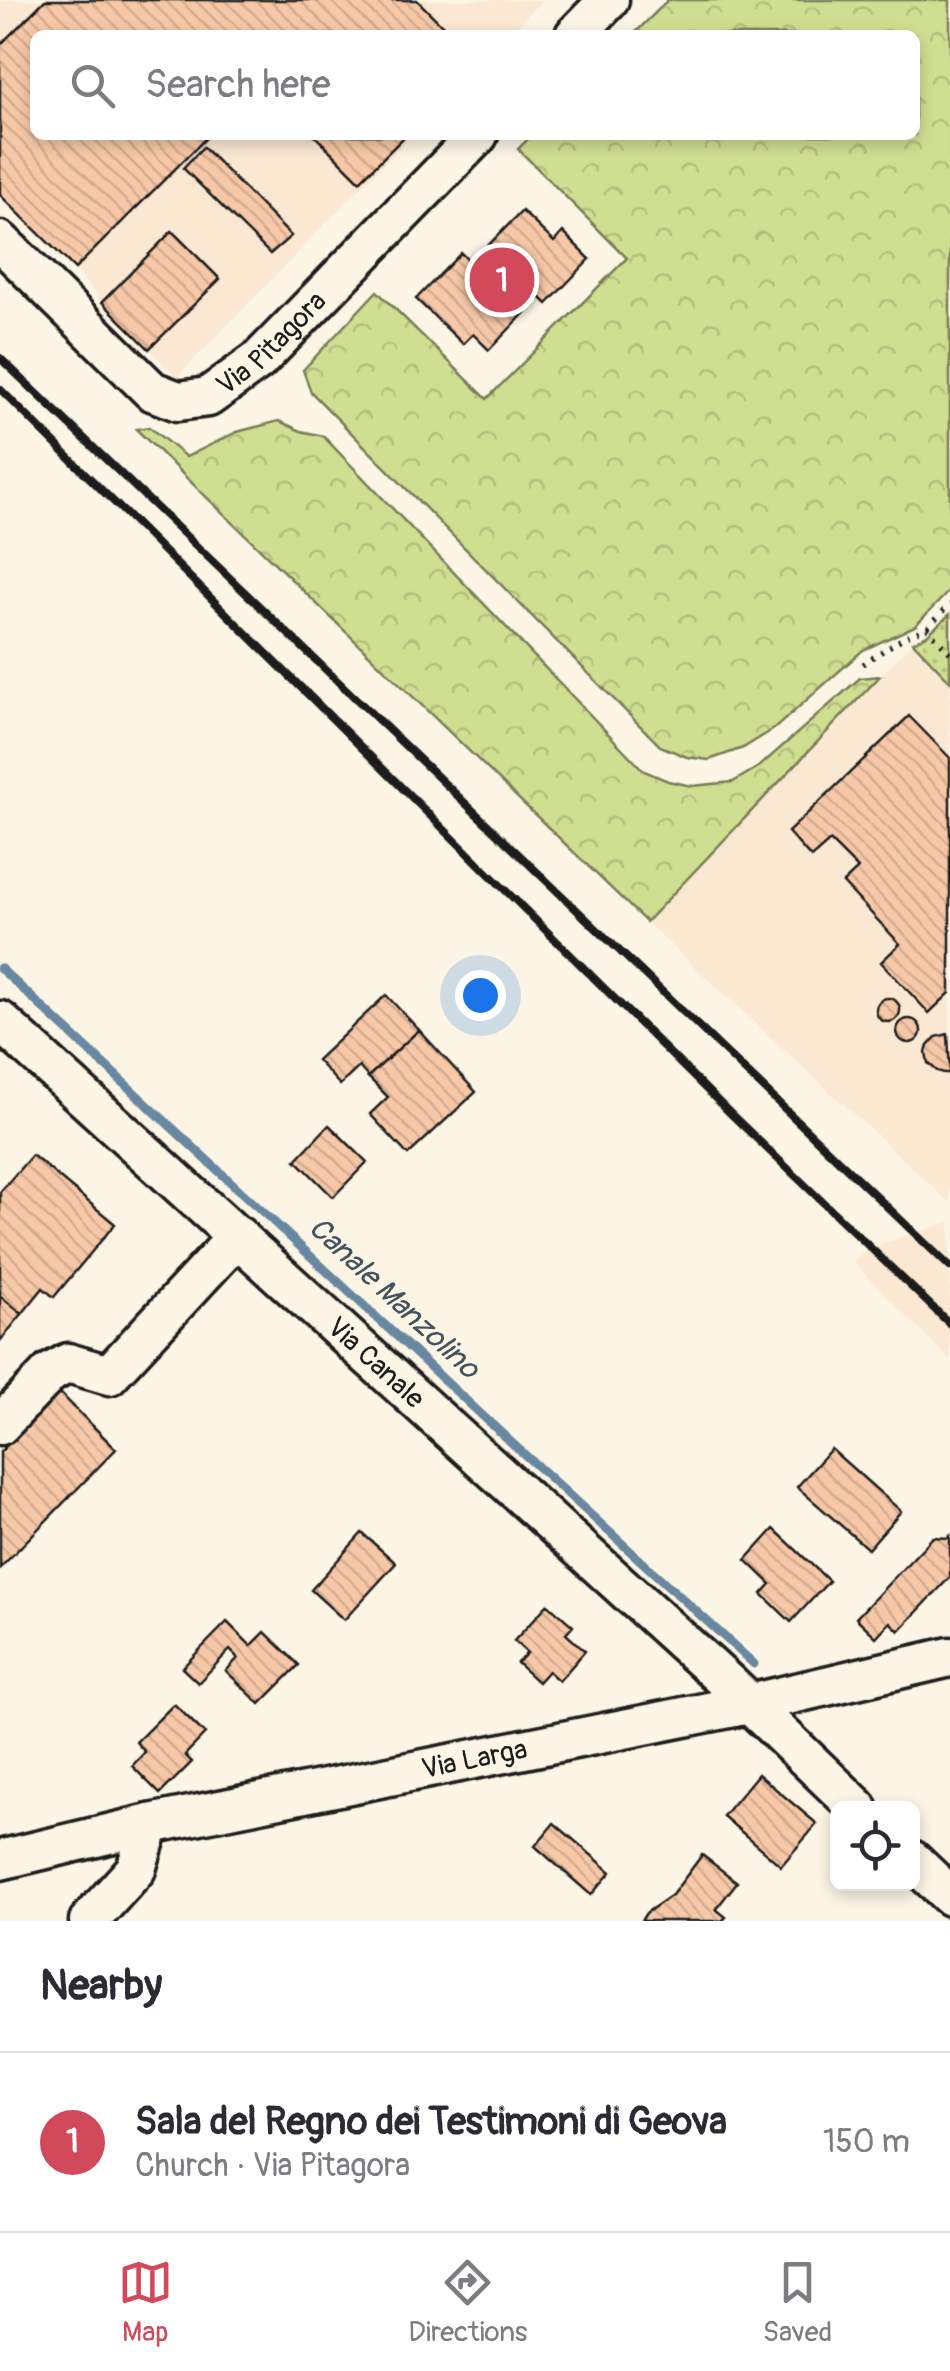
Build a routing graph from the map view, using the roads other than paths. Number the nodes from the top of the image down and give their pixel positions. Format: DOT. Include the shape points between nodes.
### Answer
graph roads {
  1 [pos="609,0"];
  2 [pos="580,30"];
  3 [pos="473,140"];
  4 [pos="0,240"];
  5 [pos="0,1021"];
  6 [pos="238,1236"];
  7 [pos="0,1425"];
  8 [pos="950,1657"];
  9 [pos="749,1704"];
  10 [pos="851,1801"];
  11 [pos="150,1824"];
  12 [pos="0,1860"];
  13 [pos="920,1868"];
  14 [pos="950,1896"];
  15 [pos="89,1921"];
  1 -- 2 [label="street"];
  3 -- 4 [label="street, Via Pitagora" via="258,361 208,397 178,401 152,391"];
  5 -- 6 [label="street, Via Canale"];
  6 -- 7 [label="street" via="109,1375 68,1363 50,1372"];
  6 -- 9 [label="street, Via Canale"];
  8 -- 9 [label="street, Via Larga"];
  9 -- 10 [label="street, Via Canale"];
  9 -- 11 [label="street, Via Larga"];
  11 -- 12 [label="street, Via Larga"];
  11 -- 15 [label="street" via="136,1870"];
  13 -- 14 [label="street"];
}
